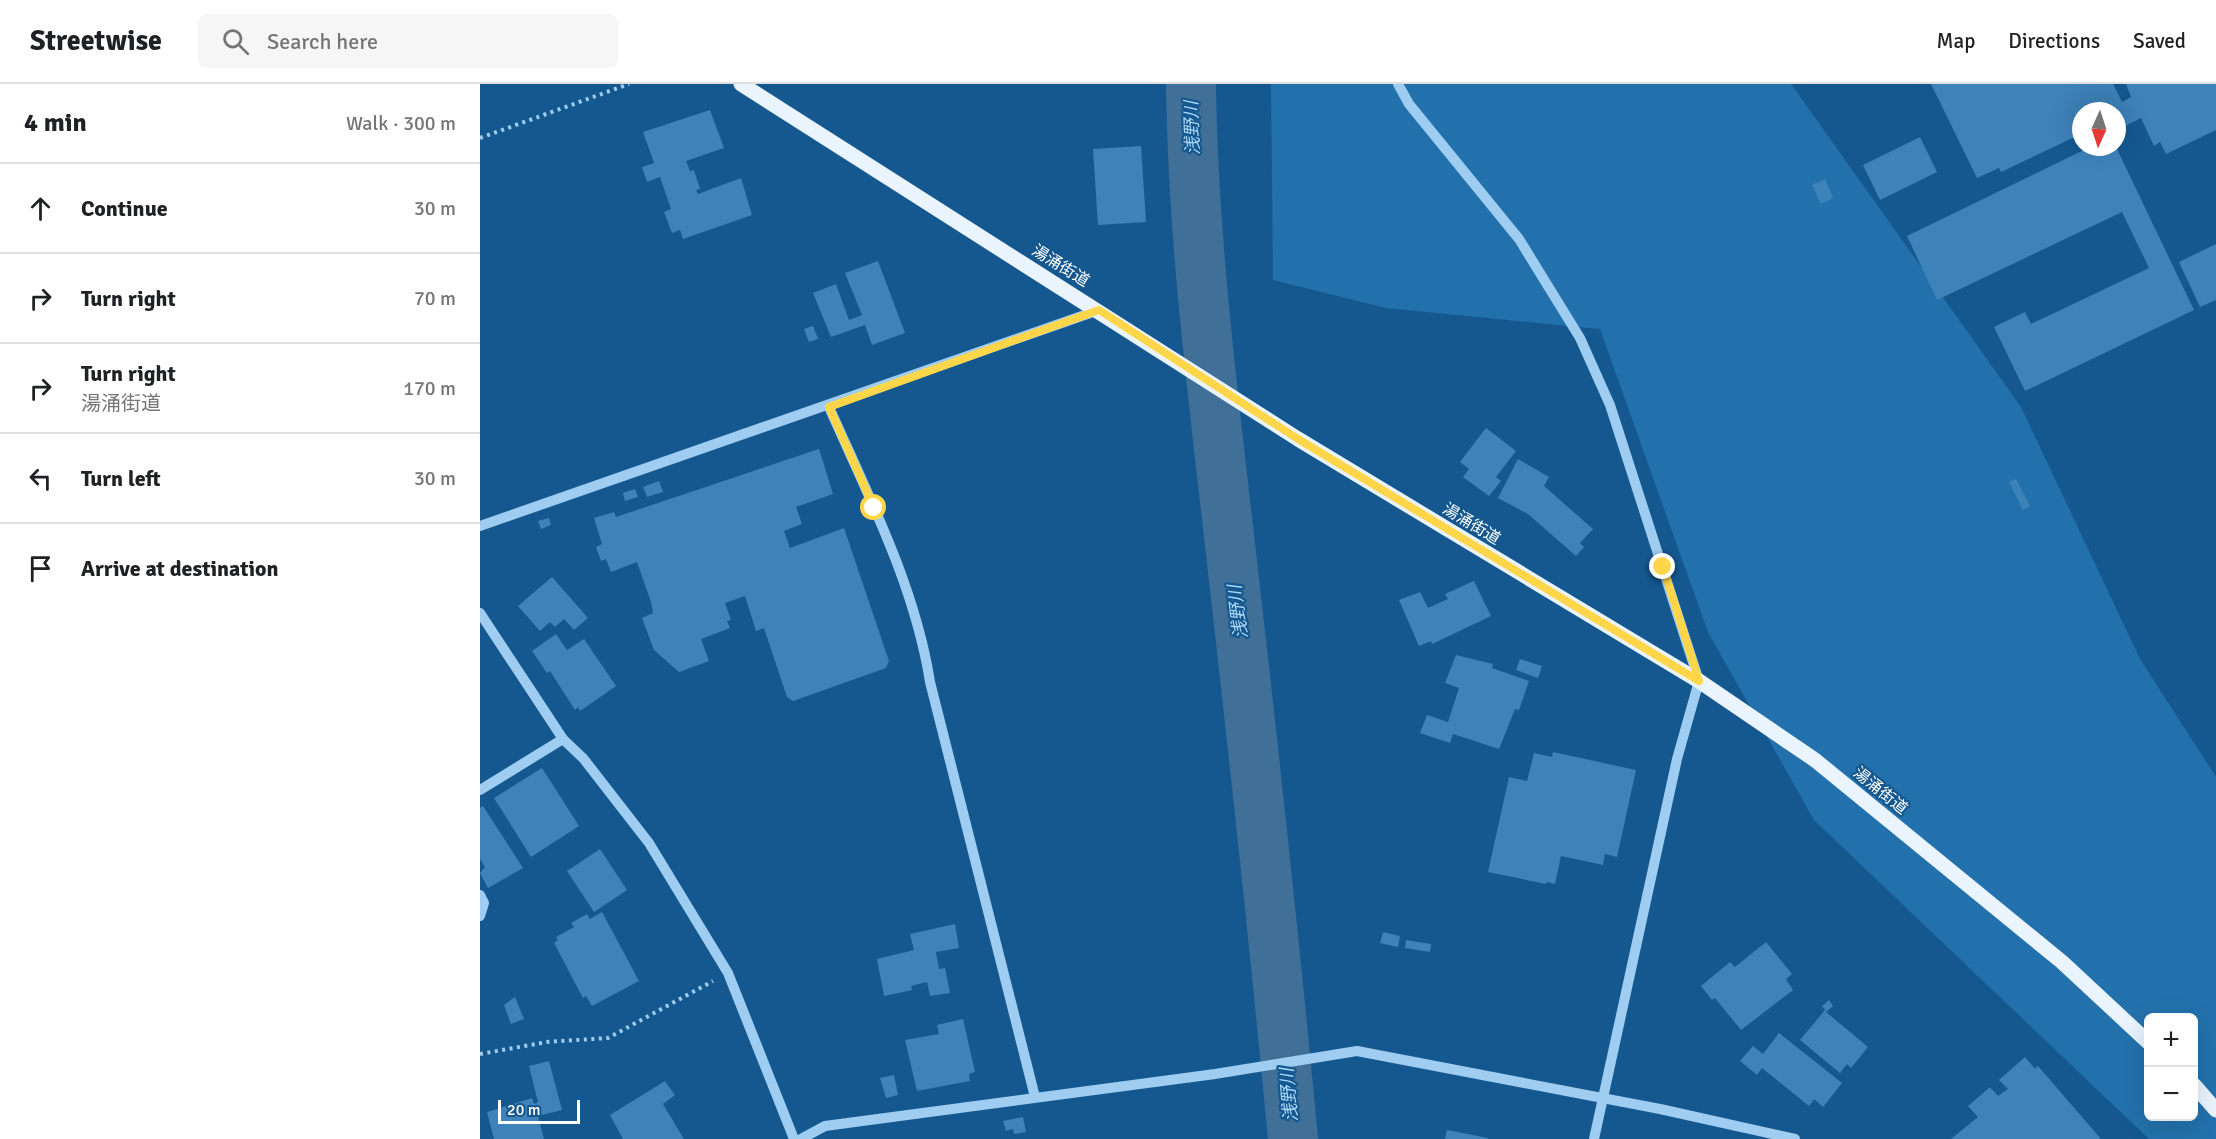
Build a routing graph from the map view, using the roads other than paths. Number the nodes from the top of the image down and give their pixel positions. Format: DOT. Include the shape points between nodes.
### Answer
graph roads {
  1 [pos="741,84"];
  2 [pos="1398,84"];
  3 [pos="1099,310"];
  4 [pos="829,407"];
  5 [pos="480,526"];
  6 [pos="480,613"];
  7 [pos="1699,681"];
  8 [pos="563,739"];
  9 [pos="480,790"];
  10 [pos="480,895"];
  11 [pos="480,916"];
  12 [pos="2144,1038"];
  13 [pos="2198,1090"];
  14 [pos="1035,1097"];
  15 [pos="1603,1100"];
  16 [pos="2216,1110"];
  17 [pos="794,1139"];
  18 [pos="801,1139"];
  19 [pos="1594,1139"];
  20 [pos="1795,1139"];
  1 -- 3 [label="main road, 湯涌街道"];
  2 -- 7 [label="street" via="1408,104 1519,239 1580,338 1610,405"];
  3 -- 4 [label="street"];
  3 -- 7 [label="main road, 湯涌街道" via="1298,439"];
  4 -- 5 [label="street"];
  4 -- 14 [label="street" via="874,508 924,639 930,682"];
  6 -- 8 [label="street"];
  7 -- 12 [label="main road, 湯涌街道" via="1815,760 2062,962"];
  7 -- 15 [label="street" via="1677,759"];
  8 -- 9 [label="street"];
  8 -- 17 [label="street" via="583,758 649,843 728,973"];
  10 -- 11 [label="street" via="484,903"];
  13 -- 16 [label="main road"];
  14 -- 15 [label="street" via="1357,1051"];
  14 -- 18 [label="street" via="825,1126"];
  15 -- 19 [label="street"];
  15 -- 20 [label="street"];
}
